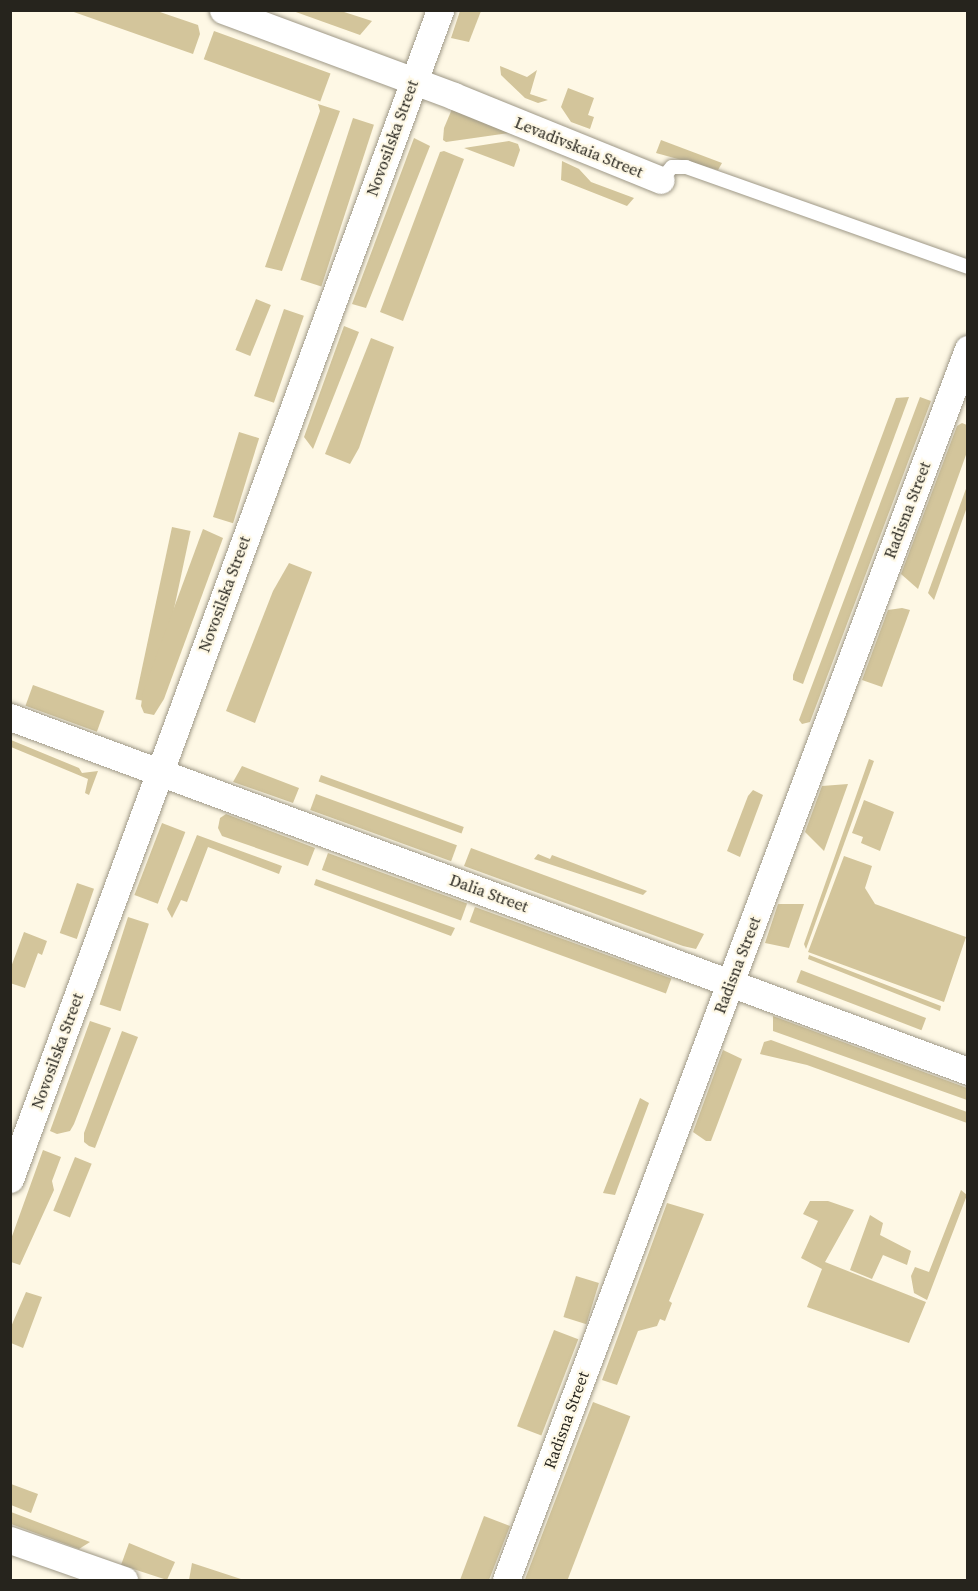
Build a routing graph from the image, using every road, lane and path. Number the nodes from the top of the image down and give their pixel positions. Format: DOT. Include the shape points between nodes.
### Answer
graph roads {
  1 [pos="223,10"];
  2 [pos="440,10"];
  3 [pos="414,81"];
  4 [pos="661,180"];
  5 [pos="968,267"];
  6 [pos="968,349"];
  7 [pos="10,717"];
  8 [pos="159,770"];
  9 [pos="729,983"];
  10 [pos="968,1071"];
  11 [pos="10,1179"];
  12 [pos="10,1540"];
  13 [pos="124,1581"];
  14 [pos="506,1581"];
  1 -- 3 [label="street, Levadivskaia Street"];
  2 -- 3 [label="street, Novosilska Street"];
  3 -- 4 [label="street, Levadivskaia Street"];
  3 -- 8 [label="street, Novosilska Street"];
  4 -- 5 [label="lane, Levadivskaia Street" via="672,167 686,167"];
  6 -- 9 [label="street, Radisna Street"];
  7 -- 8 [label="street, Dalia Street"];
  8 -- 9 [label="street, Dalia Street"];
  8 -- 11 [label="street, Novosilska Street"];
  9 -- 10 [label="street, Dalia Street"];
  9 -- 14 [label="street, Radisna Street"];
  12 -- 13 [label="street"];
}
